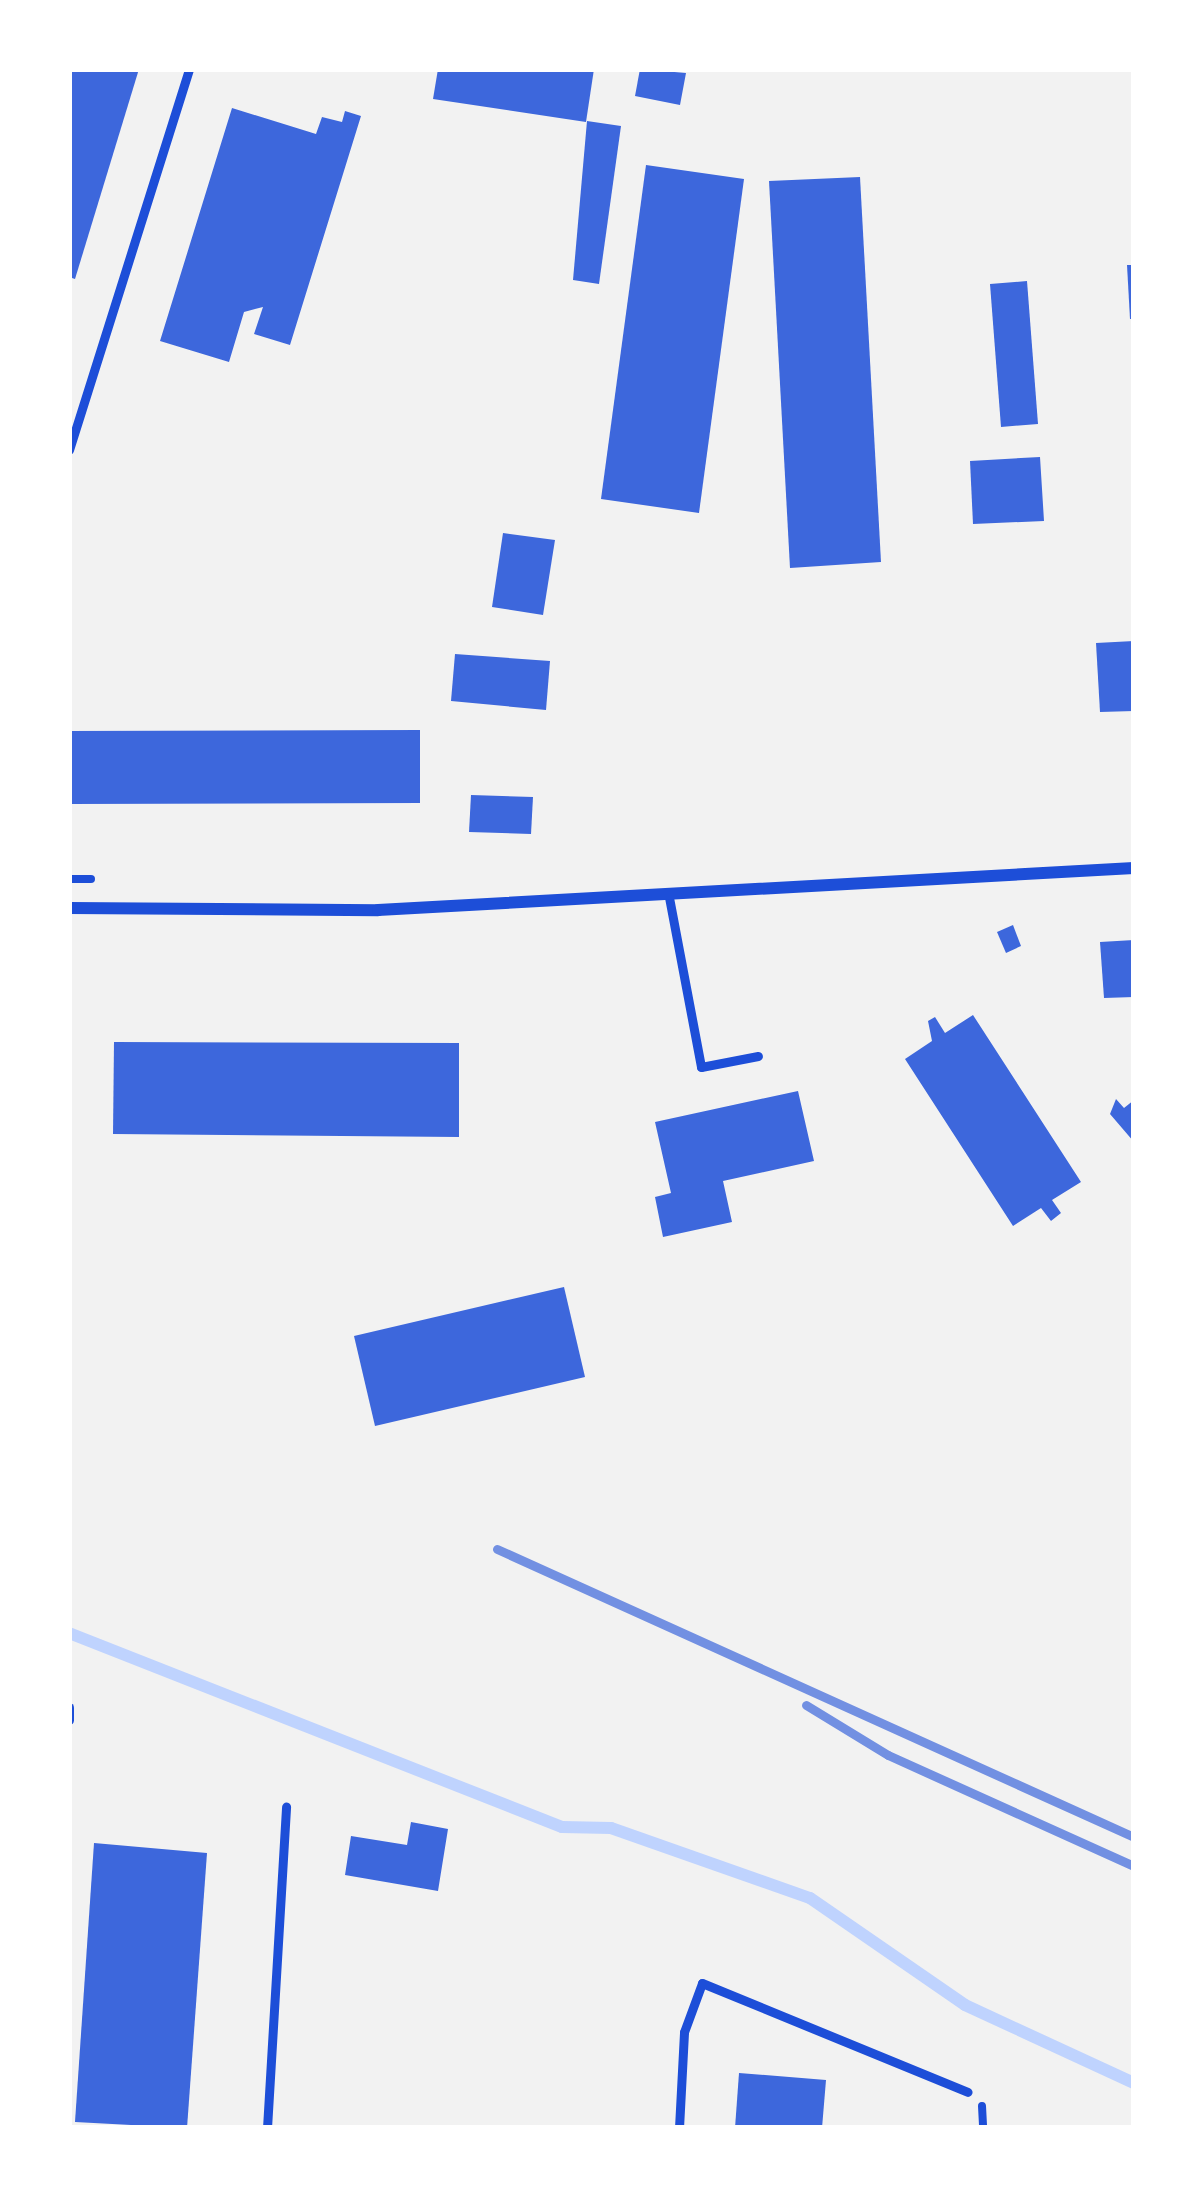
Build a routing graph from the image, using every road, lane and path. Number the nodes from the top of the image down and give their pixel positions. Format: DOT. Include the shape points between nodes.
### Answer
graph roads {
  1 [pos="189,69"];
  2 [pos="69,450"];
  3 [pos="1134,868"];
  4 [pos="668,892"];
  5 [pos="69,908"];
  6 [pos="758,1056"];
  7 [pos="69,1707"];
  8 [pos="69,1720"];
  9 [pos="286,1807"];
  10 [pos="968,2092"];
  11 [pos="267,2128"];
  12 [pos="679,2128"];
  1 -- 2 [label="lane"];
  3 -- 4 [label="street"];
  4 -- 5 [label="street" via="378,910"];
  4 -- 6 [label="lane" via="701,1066"];
  7 -- 8 [label="lane"];
  9 -- 11 [label="lane"];
  10 -- 12 [label="lane" via="702,1983 684,2032"];
}
